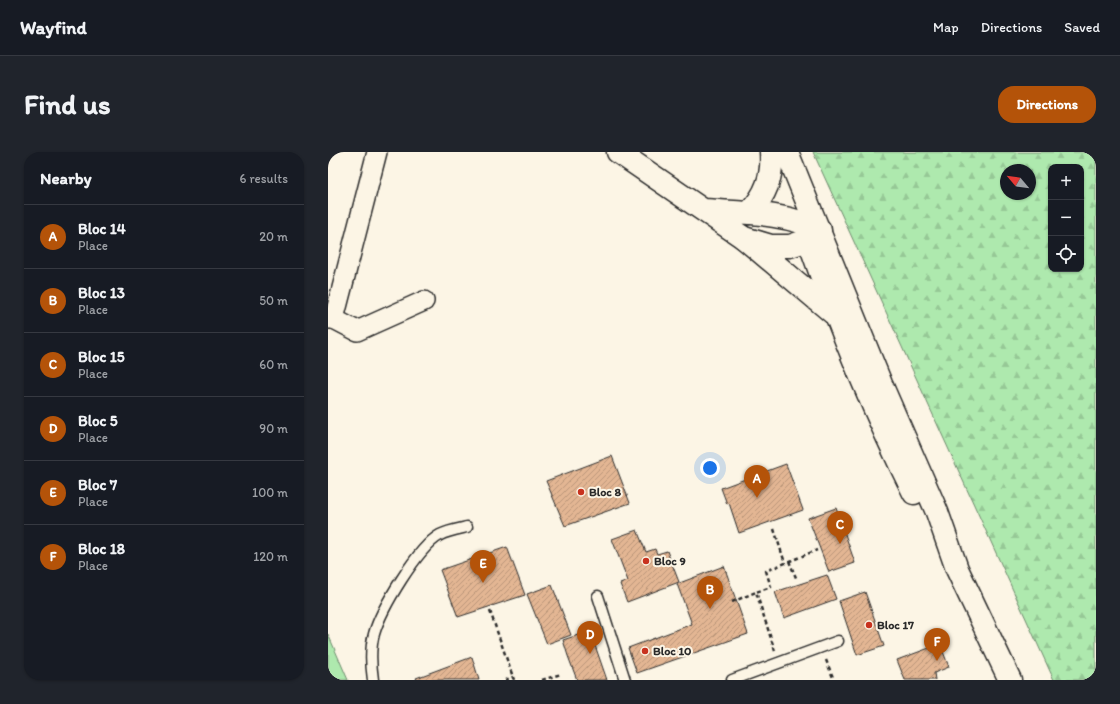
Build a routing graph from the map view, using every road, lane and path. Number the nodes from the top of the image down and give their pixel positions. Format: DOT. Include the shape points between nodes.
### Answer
graph roads {
  1 [pos="377,152"];
  2 [pos="618,152"];
  3 [pos="772,152"];
  4 [pos="787,152"];
  5 [pos="704,210"];
  6 [pos="749,213"];
  7 [pos="810,231"];
  8 [pos="744,238"];
  9 [pos="424,301"];
  10 [pos="834,314"];
  11 [pos="331,319"];
  12 [pos="467,527"];
  13 [pos="774,529"];
  14 [pos="817,550"];
  15 [pos="789,561"];
  16 [pos="785,563"];
  17 [pos="957,569"];
  18 [pos="797,580"];
  19 [pos="756,592"];
  20 [pos="598,596"];
  21 [pos="732,602"];
  22 [pos="490,611"];
  23 [pos="838,641"];
  24 [pos="821,647"];
  25 [pos="779,663"];
  26 [pos="561,674"];
  27 [pos="748,677"];
  28 [pos="514,678"];
  29 [pos="373,680"];
  30 [pos="505,680"];
  31 [pos="542,680"];
  32 [pos="625,680"];
  33 [pos="732,680"];
  34 [pos="834,680"];
  35 [pos="1010,680"];
  1 -- 11 [label="street"];
  2 -- 5 [label="main road"];
  3 -- 6 [label="main road" via="771,177 766,190"];
  3 -- 7 [label="main road"];
  4 -- 7 [label="main road"];
  5 -- 6 [label="main road"];
  5 -- 8 [label="main road"];
  6 -- 7 [label="main road"];
  7 -- 8 [label="main road" via="790,246 780,247"];
  7 -- 10 [label="main road"];
  7 -- 17 [label="main road" via="937,512"];
  8 -- 10 [label="main road"];
  9 -- 11 [label="street" via="357,331"];
  10 -- 17 [label="main road" via="867,394 926,521"];
  12 -- 29 [label="lane" via="440,535 422,552 402,578 374,634 371,666"];
  13 -- 16 [label="path"];
  14 -- 15 [label="path"];
  15 -- 16 [label="path"];
  15 -- 18 [label="path"];
  16 -- 19 [label="path" via="766,570 771,587"];
  17 -- 35 [label="main road"];
  19 -- 21 [label="path"];
  19 -- 25 [label="path"];
  20 -- 32 [label="lane"];
  22 -- 28 [label="path"];
  23 -- 24 [label="lane"];
  24 -- 25 [label="lane"];
  24 -- 34 [label="path"];
  25 -- 27 [label="lane"];
  26 -- 31 [label="path"];
  27 -- 33 [label="lane"];
  28 -- 30 [label="path"];
}
